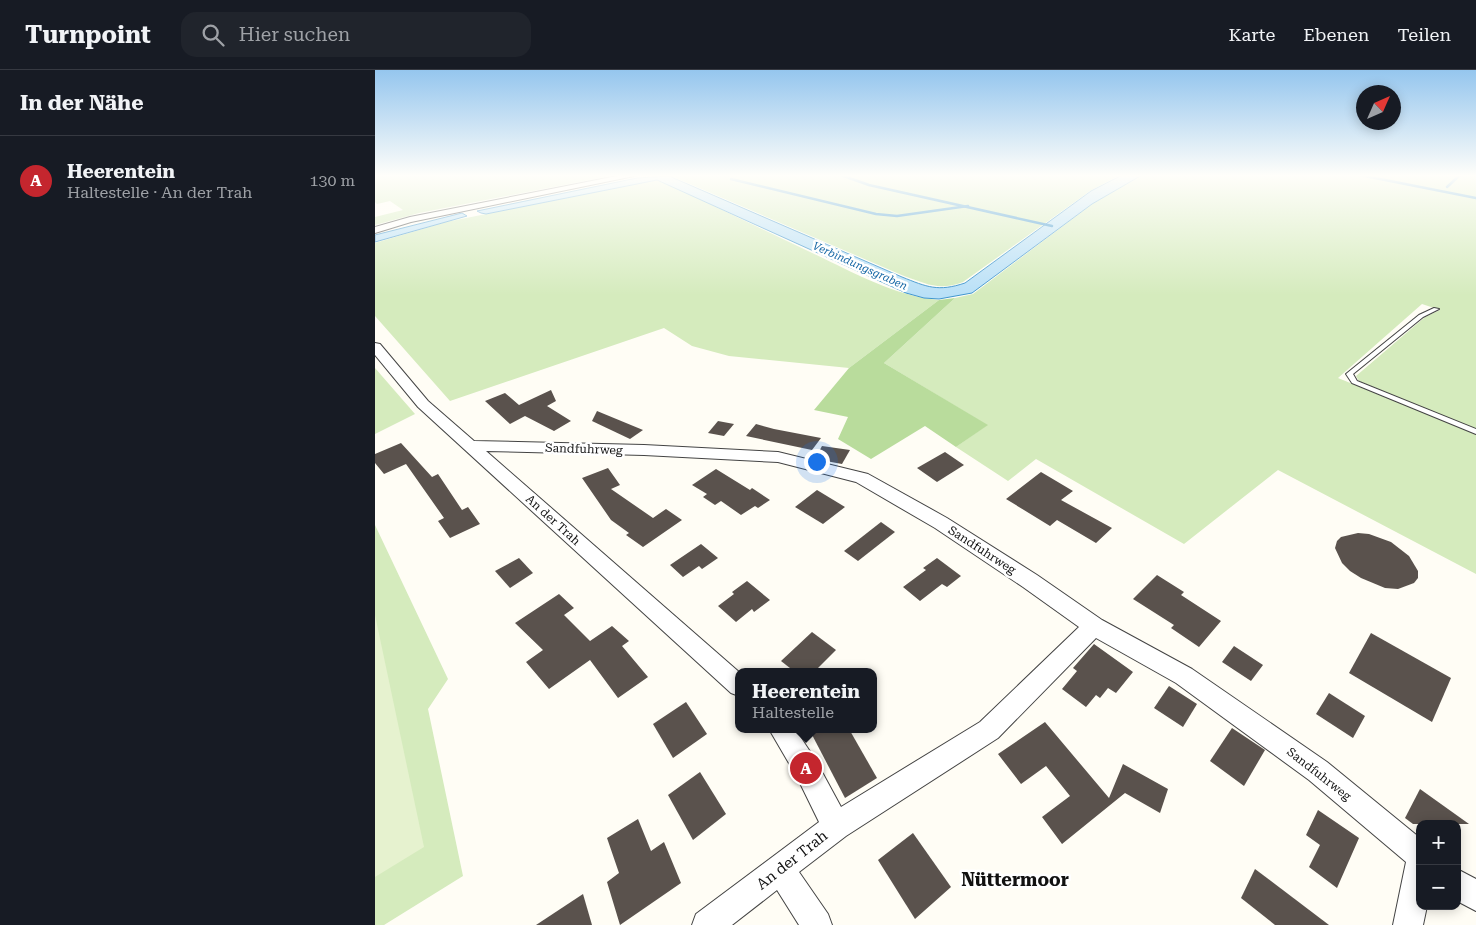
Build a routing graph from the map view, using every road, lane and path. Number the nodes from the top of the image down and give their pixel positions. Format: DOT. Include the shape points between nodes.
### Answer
graph roads {
  1 [pos="435,215"];
  2 [pos="375,230"];
  3 [pos="1436,309"];
  4 [pos="375,347"];
  5 [pos="1476,432"];
  6 [pos="469,446"];
  7 [pos="1094,626"];
  8 [pos="735,682"];
  9 [pos="784,733"];
  10 [pos="836,826"];
  11 [pos="1416,853"];
  12 [pos="1419,865"];
  13 [pos="780,869"];
  14 [pos="1461,886"];
  15 [pos="1476,896"];
  16 [pos="707,925"];
  17 [pos="817,925"];
  18 [pos="1408,925"];
  1 -- 2 [label="street"];
  3 -- 5 [label="lane" via="1421,316 1349,374 1354,382"];
  4 -- 6 [label="street, An der Trah" via="423,404"];
  6 -- 7 [label="street, Sandfuhrweg" via="778,457 862,478 941,523"];
  6 -- 8 [label="street, An der Trah"];
  7 -- 10 [label="street" via="989,730"];
  7 -- 11 [label="street, Sandfuhrweg" via="1200,687 1318,771"];
  9 -- 10 [label="street, An der Trah"];
  10 -- 13 [label="street, An der Trah"];
  12 -- 18 [label="street"];
  13 -- 16 [label="street, An der Trah"];
  13 -- 17 [label="street"];
  14 -- 15 [label="street"];
}
